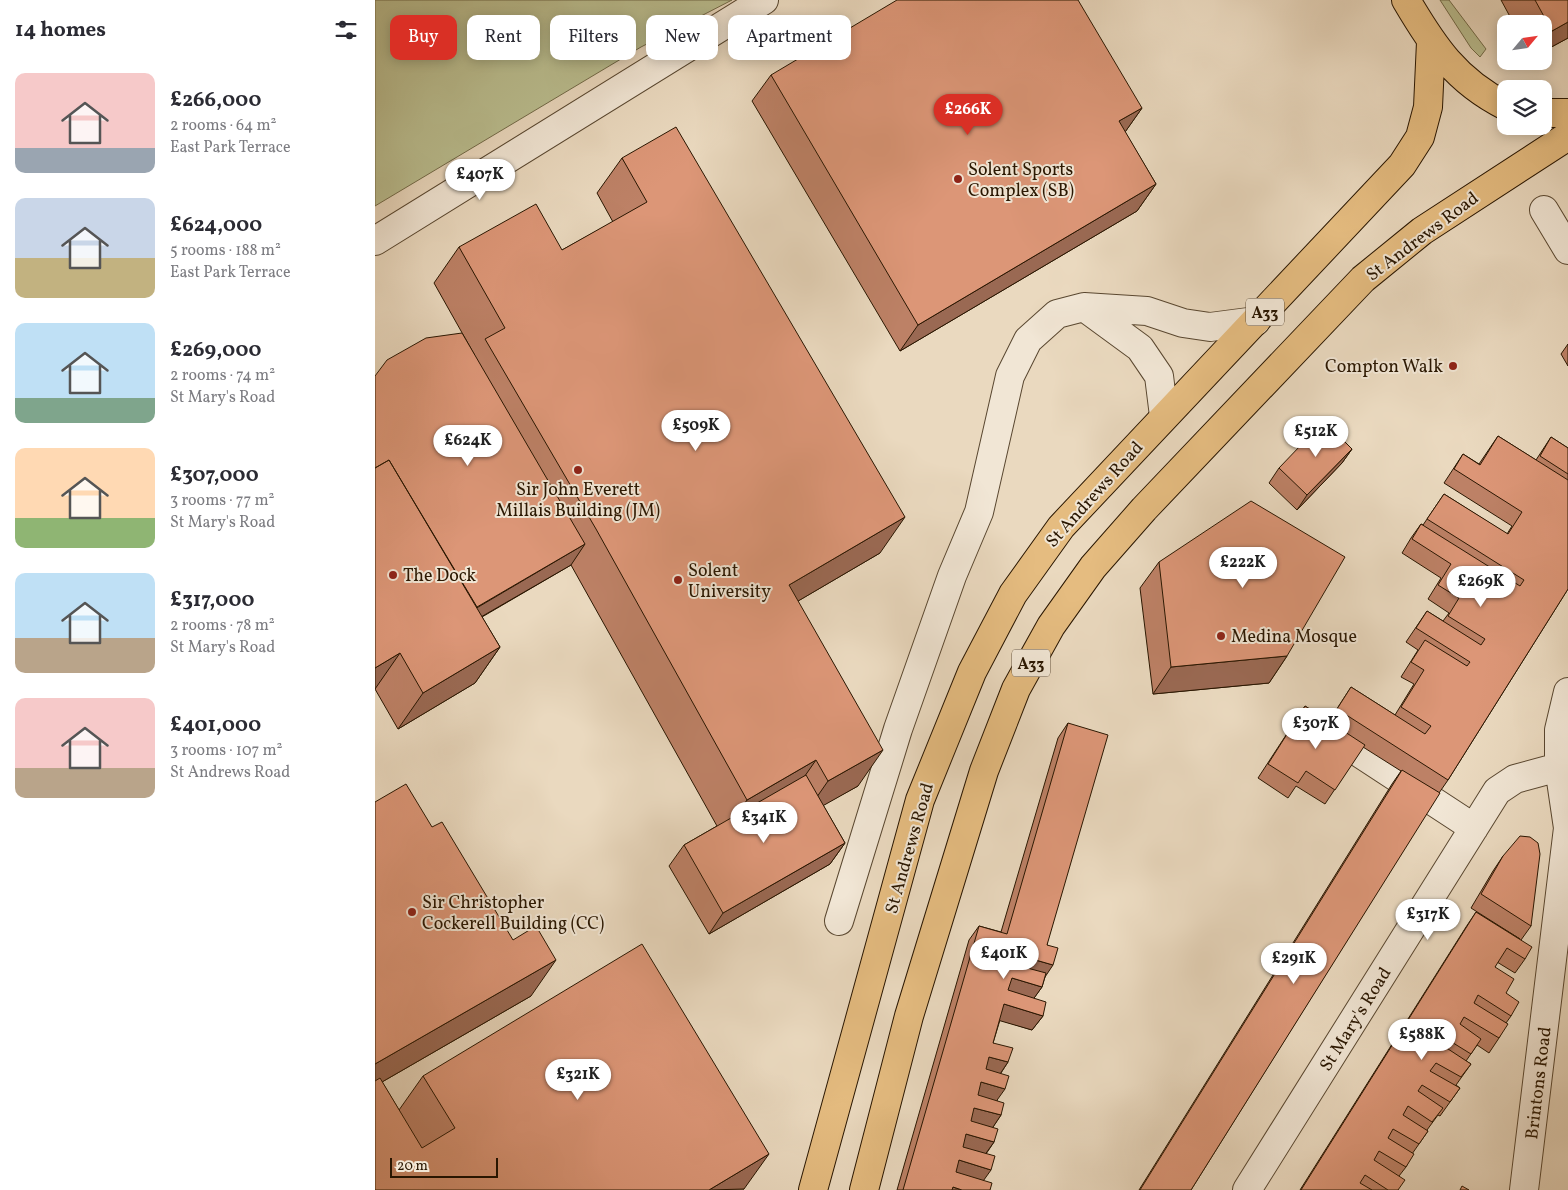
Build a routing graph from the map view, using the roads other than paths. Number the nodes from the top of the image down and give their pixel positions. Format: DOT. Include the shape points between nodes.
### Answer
graph roads {
  1 [pos="764,0"];
  2 [pos="1405,0"];
  3 [pos="1431,42"];
  4 [pos="1497,101"];
  5 [pos="1552,113"];
  6 [pos="1568,113"];
  7 [pos="1568,136"];
  8 [pos="1545,210"];
  9 [pos="375,241"];
  10 [pos="1568,250"];
  11 [pos="1084,307"];
  12 [pos="1257,321"];
  13 [pos="1164,416"];
  14 [pos="1568,692"];
  15 [pos="1305,717"];
  16 [pos="1559,767"];
  17 [pos="1474,828"];
  18 [pos="839,920"];
  19 [pos="1560,973"];
  20 [pos="813,1190"];
  21 [pos="864,1190"];
  22 [pos="1247,1190"];
  23 [pos="1524,1190"];
  1 -- 9 [label="street"];
  2 -- 3 [label="main road"];
  3 -- 4 [label="main road" via="1468,83"];
  3 -- 12 [label="main road, St Andrews Road / A33" via="1429,107 1415,144 1402,165"];
  5 -- 6 [label="main road"];
  7 -- 21 [label="main road, St Andrews Road / A33" via="1422,231 1363,279 1143,509 1093,567 1051,626 1017,689 984,771 909,1016"];
  8 -- 10 [label="street"];
  11 -- 12 [label="street" via="1147,311 1209,327"];
  11 -- 13 [label="street" via="1140,348 1159,376"];
  11 -- 18 [label="street" via="1057,314 1028,340 1010,376 979,512 952,576 901,720"];
  12 -- 13 [label="main road, St Andrews Road / A33"];
  13 -- 20 [label="main road, St Andrews Road / A33" via="1061,527 1013,594 972,672 920,800"];
  14 -- 16 [label="street" via="1559,730"];
  15 -- 17 [label="street"];
  16 -- 17 [label="street, St Mary's Road" via="1515,780 1497,791"];
  16 -- 19 [label="street, Brintons Road" via="1568,828"];
  17 -- 22 [label="street, St Mary's Road"];
  19 -- 23 [label="street, Brintons Road"];
}
